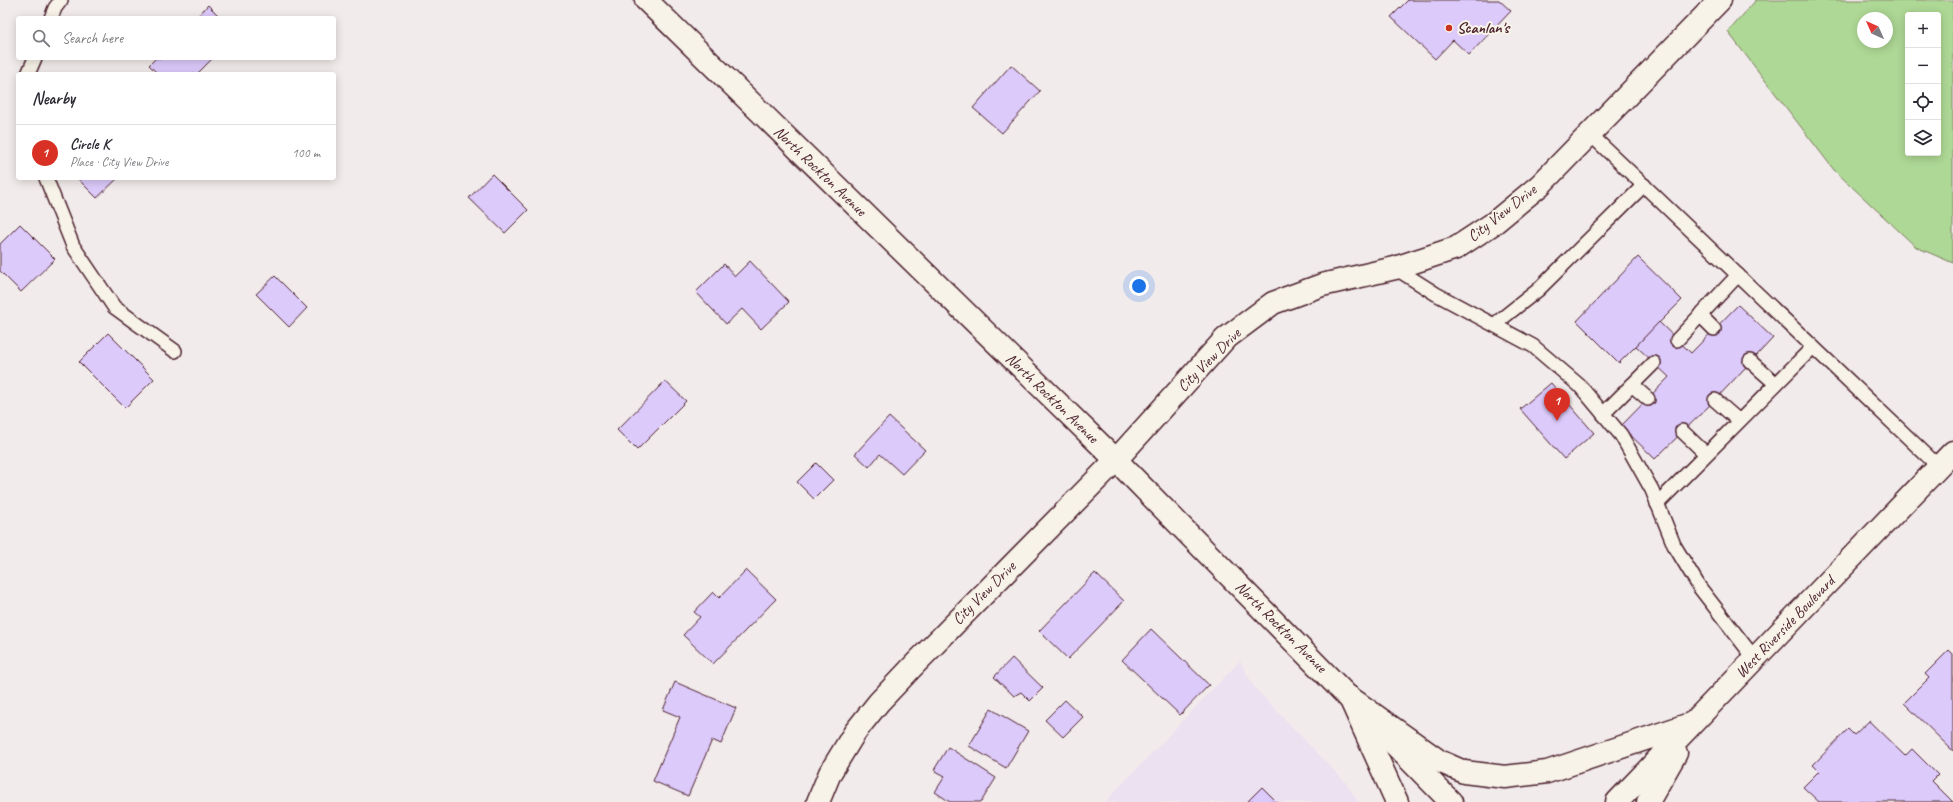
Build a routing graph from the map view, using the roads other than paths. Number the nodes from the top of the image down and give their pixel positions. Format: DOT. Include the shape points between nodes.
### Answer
graph roads {
  1 [pos="61,0"];
  2 [pos="646,0"];
  3 [pos="1720,0"];
  4 [pos="52,16"];
  5 [pos="34,60"];
  6 [pos="29,72"];
  7 [pos="1590,134"];
  8 [pos="47,180"];
  9 [pos="1644,186"];
  10 [pos="1395,268"];
  11 [pos="1738,275"];
  12 [pos="1700,315"];
  13 [pos="1495,324"];
  14 [pos="1714,329"];
  15 [pos="1677,340"];
  16 [pos="1812,346"];
  17 [pos="175,351"];
  18 [pos="1750,361"];
  19 [pos="1654,364"];
  20 [pos="1776,384"];
  21 [pos="1632,385"];
  22 [pos="1648,399"];
  23 [pos="1715,400"];
  24 [pos="1603,414"];
  25 [pos="1739,421"];
  26 [pos="1682,431"];
  27 [pos="1706,454"];
  28 [pos="1946,459"];
  29 [pos="1116,460"];
  30 [pos="1657,504"];
  31 [pos="1755,659"];
  32 [pos="1349,697"];
  33 [pos="1693,723"];
  34 [pos="818,802"];
  35 [pos="1397,802"];
  36 [pos="1452,802"];
  37 [pos="1618,802"];
  38 [pos="1648,802"];
  1 -- 4 [label="lane"];
  2 -- 29 [label="street, North Rockton Avenue"];
  3 -- 7 [label="street, City View Drive"];
  5 -- 6 [label="lane"];
  7 -- 9 [label="lane"];
  7 -- 10 [label="street, City View Drive" via="1540,185 1494,223 1456,248"];
  8 -- 17 [label="lane" via="73,246 114,307"];
  9 -- 11 [label="lane"];
  9 -- 13 [label="lane" via="1538,290"];
  10 -- 13 [label="lane" via="1436,294"];
  10 -- 29 [label="street, City View Drive" via="1322,284 1273,303 1225,339"];
  11 -- 12 [label="lane"];
  11 -- 16 [label="lane"];
  12 -- 14 [label="lane"];
  12 -- 15 [label="lane"];
  13 -- 24 [label="lane" via="1533,346 1580,386"];
  16 -- 20 [label="lane"];
  16 -- 28 [label="lane"];
  18 -- 20 [label="lane"];
  19 -- 21 [label="lane"];
  20 -- 25 [label="lane"];
  21 -- 22 [label="lane"];
  21 -- 24 [label="lane"];
  23 -- 25 [label="lane"];
  24 -- 30 [label="lane" via="1621,435 1652,490"];
  25 -- 27 [label="lane"];
  26 -- 27 [label="lane"];
  27 -- 30 [label="lane"];
  28 -- 31 [label="street, West Riverside Boulevard"];
  29 -- 32 [label="street, North Rockton Avenue"];
  29 -- 34 [label="street, City View Drive" via="879,702 855,732 830,773"];
  30 -- 31 [label="lane" via="1674,545 1700,588"];
  31 -- 33 [label="street, West Riverside Boulevard"];
  32 -- 33 [label="street" via="1439,761 1464,772 1505,777 1547,772"];
  32 -- 35 [label="street"];
  32 -- 36 [label="street, North Rockton Avenue"];
  33 -- 37 [label="street, West Riverside Boulevard"];
  33 -- 38 [label="street"];
}
